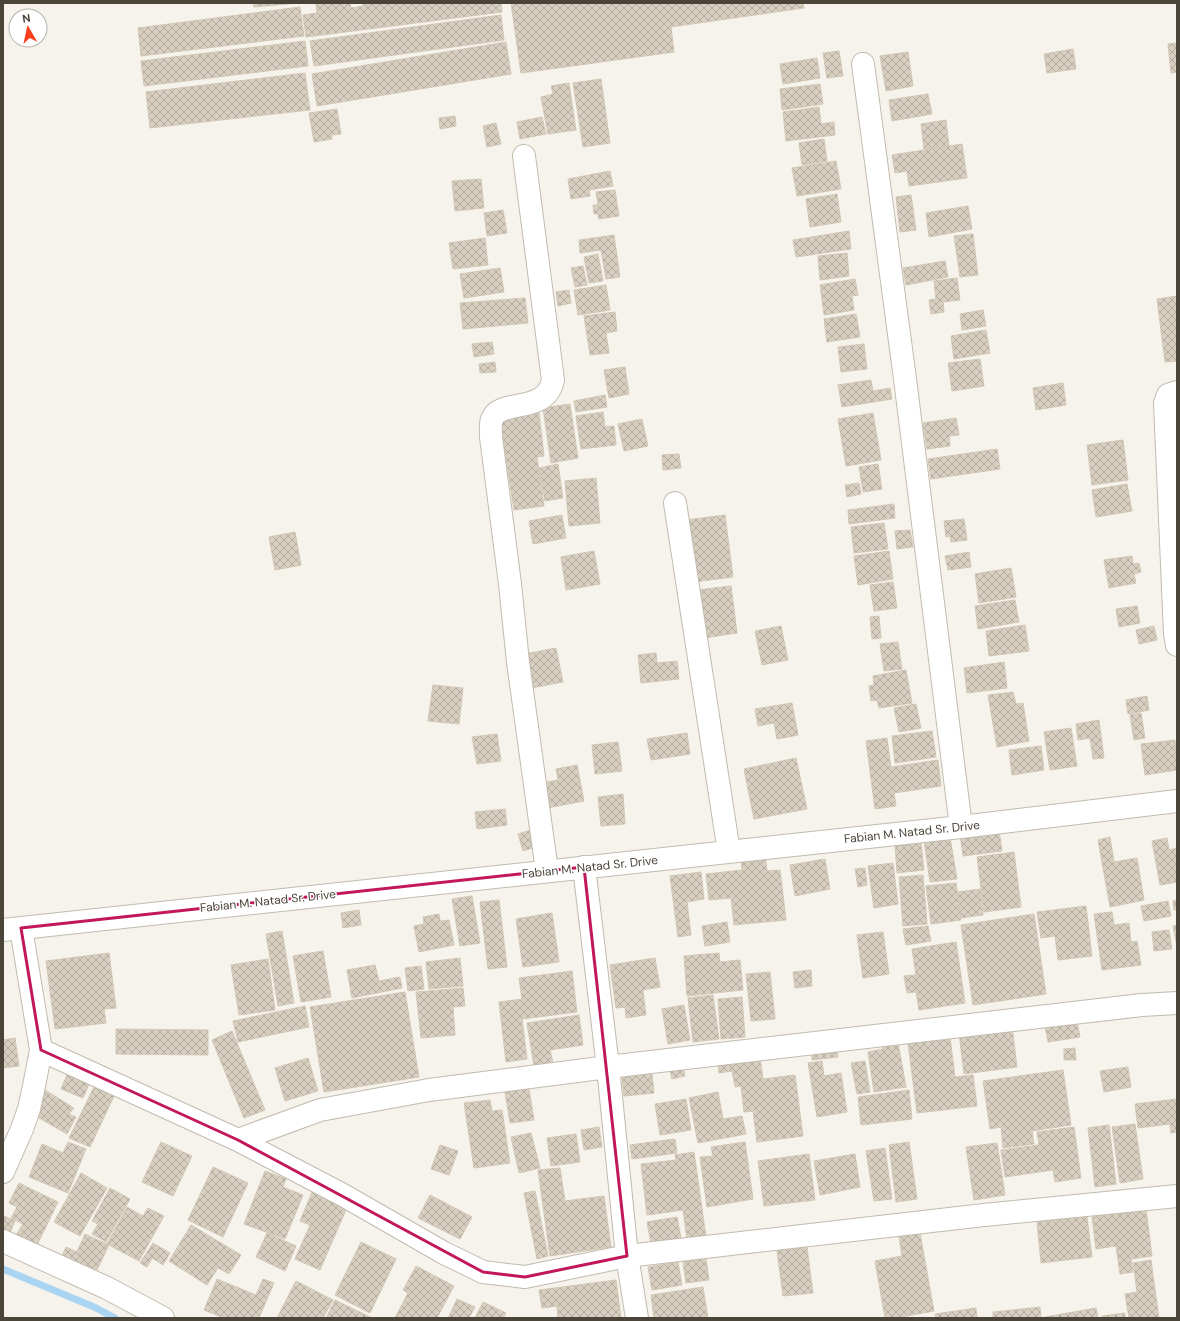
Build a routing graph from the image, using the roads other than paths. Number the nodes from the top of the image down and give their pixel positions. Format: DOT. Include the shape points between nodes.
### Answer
graph roads {
  1 [pos="863,64"];
  2 [pos="524,156"];
  3 [pos="1177,392"];
  4 [pos="675,503"];
  5 [pos="1173,510"];
  6 [pos="1176,637"];
  7 [pos="1177,801"];
  8 [pos="961,827"];
  9 [pos="729,852"];
  10 [pos="584,867"];
  11 [pos="547,871"];
  12 [pos="12,929"];
  13 [pos="1177,1003"];
  14 [pos="41,1050"];
  15 [pos="608,1067"];
  16 [pos="238,1140"];
  17 [pos="3,1172"];
  18 [pos="1177,1196"];
  19 [pos="3,1241"];
  20 [pos="627,1256"];
  21 [pos="163,1318"];
  22 [pos="637,1318"];
  1 -- 8 [label="street"];
  2 -- 11 [label="street" via="552,380 548,393 536,401 498,411 492,418 491,437 518,662"];
  3 -- 5 [label="street" via="1168,395 1164,403"];
  4 -- 9 [label="street"];
  5 -- 6 [label="street"];
  7 -- 8 [label="street, Fabian M. Natad Sr. Drive"];
  8 -- 9 [label="street, Fabian M. Natad Sr. Drive"];
  9 -- 10 [label="street, Fabian M. Natad Sr. Drive"];
  10 -- 11 [label="street, Fabian M. Natad Sr. Drive"];
  10 -- 15 [label="street"];
  11 -- 12 [label="street, Fabian M. Natad Sr. Drive"];
  12 -- 14 [label="street"];
  13 -- 15 [label="street"];
  14 -- 16 [label="street"];
  14 -- 17 [label="street" via="29,1109"];
  15 -- 16 [label="street" via="429,1090 320,1110"];
  15 -- 20 [label="street"];
  16 -- 20 [label="street" via="344,1194 444,1253 483,1272 525,1277"];
  18 -- 20 [label="street" via="984,1215"];
  19 -- 21 [label="street" via="107,1288"];
  20 -- 22 [label="street"];
}
